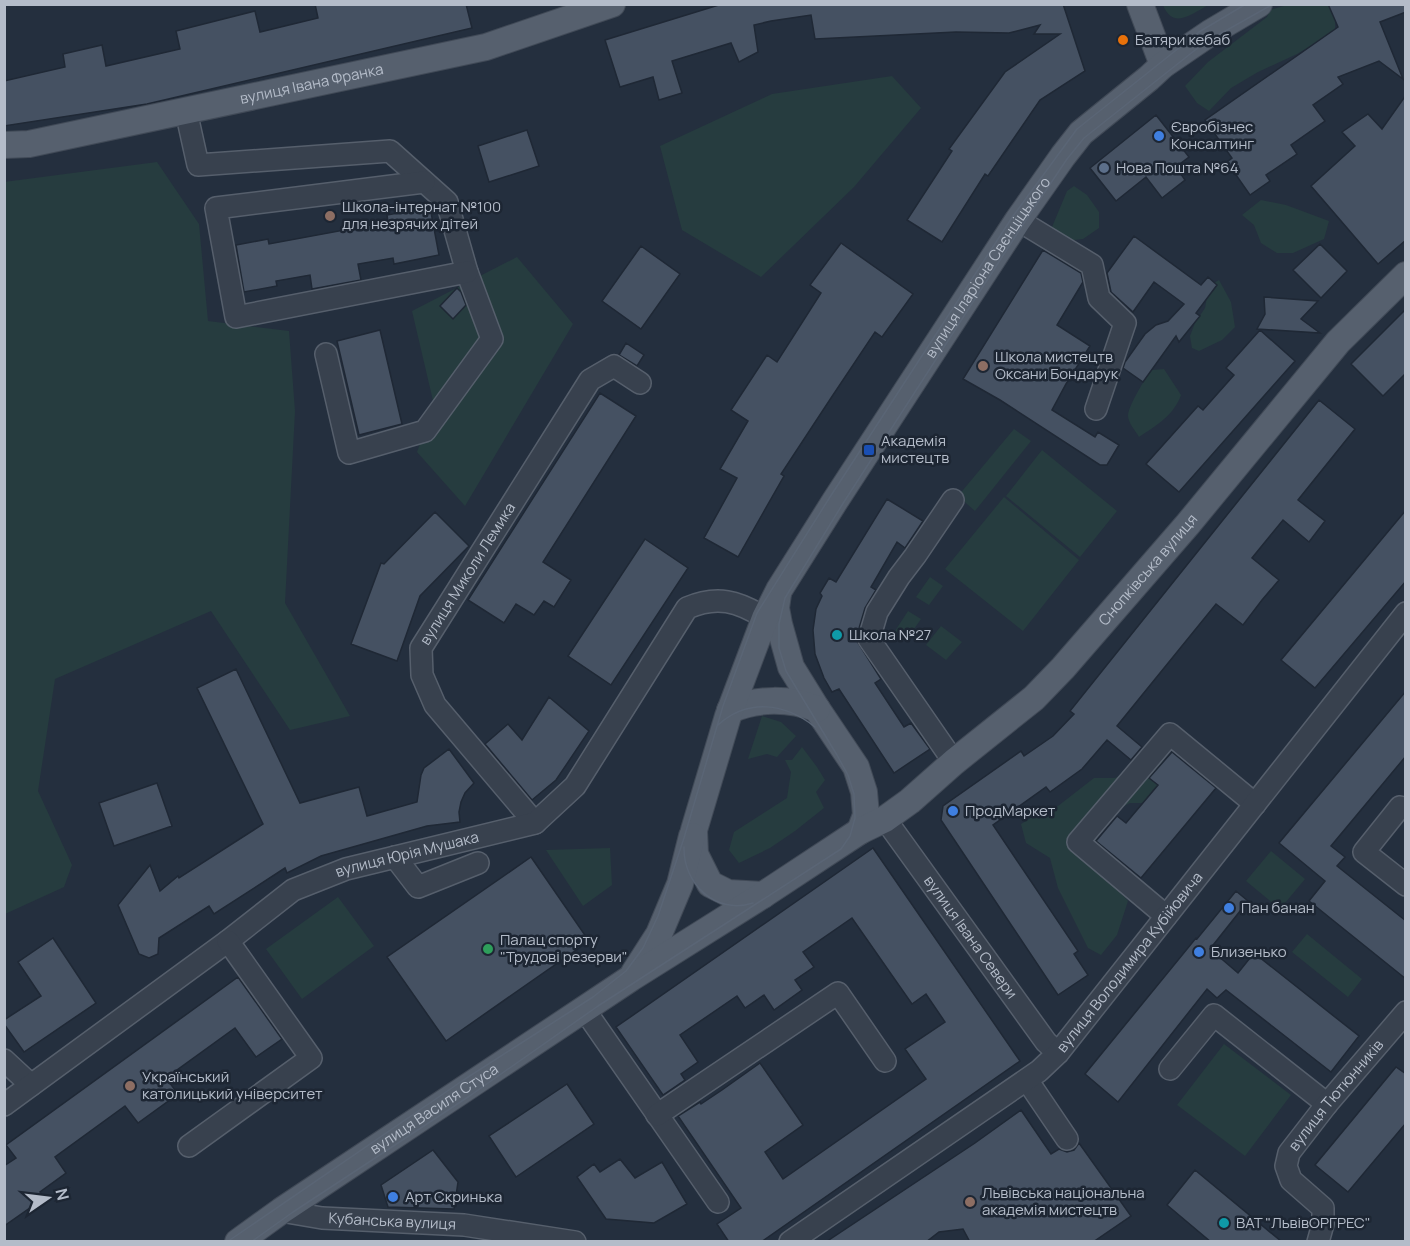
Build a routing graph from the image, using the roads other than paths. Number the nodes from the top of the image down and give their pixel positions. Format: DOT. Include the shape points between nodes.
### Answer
graph roads {
  1 [pos="612,4"];
  2 [pos="1140,4"];
  3 [pos="1259,4"];
  4 [pos="1163,65"];
  5 [pos="186,111"];
  6 [pos="4,145"];
  7 [pos="424,182"];
  8 [pos="1018,220"];
  9 [pos="467,272"];
  10 [pos="1406,275"];
  11 [pos="326,354"];
  12 [pos="640,383"];
  13 [pos="1096,409"];
  14 [pos="953,500"];
  15 [pos="779,590"];
  16 [pos="1406,613"];
  17 [pos="765,618"];
  18 [pos="817,709"];
  19 [pos="730,711"];
  20 [pos="954,762"];
  21 [pos="1256,804"];
  22 [pos="1400,807"];
  23 [pos="885,819"];
  24 [pos="535,823"];
  25 [pos="694,830"];
  26 [pos="860,831"];
  27 [pos="395,857"];
  28 [pos="478,864"];
  29 [pos="1406,885"];
  30 [pos="763,895"];
  31 [pos="1166,916"];
  32 [pos="228,941"];
  33 [pos="631,978"];
  34 [pos="584,1009"];
  35 [pos="1403,1022"];
  36 [pos="1058,1053"];
  37 [pos="4,1060"];
  38 [pos="885,1061"];
  39 [pos="1170,1069"];
  40 [pos="1027,1080"];
  41 [pos="31,1085"];
  42 [pos="1327,1104"];
  43 [pos="4,1105"];
  44 [pos="657,1115"];
  45 [pos="1067,1139"];
  46 [pos="189,1146"];
  47 [pos="718,1202"];
  48 [pos="281,1211"];
  49 [pos="521,1238"];
  50 [pos="238,1242"];
  51 [pos="575,1242"];
  52 [pos="790,1242"];
  53 [pos="1318,1242"];
  1 -- 5 [label="main road, вулиця Івана Франка" via="486,47"];
  2 -- 4 [label="main road"];
  3 -- 4 [label="main road, вулиця Іларіона Свєнціцького"];
  4 -- 8 [label="main road, вулиця Іларіона Свєнціцького" via="1081,134"];
  5 -- 6 [label="main road, вулиця Івана Франка" via="29,144"];
  5 -- 7 [label="street" via="198,165 390,151"];
  7 -- 9 [label="street" via="447,202"];
  7 -- 9 [label="street" via="216,208 236,318"];
  8 -- 13 [label="street" via="1092,264 1099,298 1125,323"];
  8 -- 15 [label="main road, вулиця Іларіона Свєнціцького"];
  9 -- 11 [label="street" via="492,339 425,431 349,453"];
  10 -- 20 [label="main road, Снопківська вулиця" via="1338,342 1188,524 1056,675 1034,698"];
  12 -- 24 [label="street, вулиця Миколи Лемика" via="614,366 590,380 422,648 422,675 435,705"];
  14 -- 20 [label="street" via="877,612 869,639"];
  15 -- 17 [label="main road, вулиця Іларіона Свєнціцького"];
  15 -- 18 [label="main road, вулиця Іларіона Свєнціцького" via="778,624 788,658"];
  16 -- 21 [label="street, вулиця Володимира Кубійовича"];
  17 -- 19 [label="main road, вулиця Іларіона Свєнціцького"];
  17 -- 24 [label="street, вулиця Юрія Мушака" via="747,607 718,600 687,608 575,786"];
  18 -- 19 [label="main road" via="787,701 767,701"];
  18 -- 26 [label="main road" via="856,767 866,815"];
  19 -- 25 [label="main road"];
  20 -- 23 [label="main road, Снопківська вулиця"];
  21 -- 31 [label="street, вулиця Володимира Кубійовича"];
  21 -- 31 [label="street" via="1170,734 1078,842"];
  22 -- 29 [label="street" via="1364,852"];
  23 -- 26 [label="main road, Снопківська вулиця"];
  23 -- 36 [label="street, вулиця Івана Севери" via="1046,1042"];
  24 -- 27 [label="street, вулиця Юрія Мушака"];
  25 -- 30 [label="main road" via="695,854 710,884 728,893"];
  25 -- 33 [label="main road" via="680,884 659,934"];
  26 -- 30 [label="main road"];
  27 -- 28 [label="street" via="417,888"];
  27 -- 32 [label="street, вулиця Юрія Мушака" via="293,890"];
  30 -- 33 [label="main road"];
  31 -- 36 [label="street, вулиця Володимира Кубійовича"];
  32 -- 41 [label="street, вулиця Юрія Мушака"];
  32 -- 46 [label="street" via="311,1058"];
  33 -- 34 [label="main road, вулиця Василя Стуса"];
  34 -- 44 [label="street"];
  34 -- 48 [label="main road, вулиця Василя Стуса"];
  35 -- 42 [label="street, вулиця Тютюнників"];
  36 -- 40 [label="street, вулиця Володимира Кубійовича"];
  37 -- 41 [label="street"];
  38 -- 44 [label="street" via="838,993"];
  39 -- 42 [label="street" via="1214,1015"];
  40 -- 45 [label="street"];
  40 -- 52 [label="street, вулиця Володимира Кубійовича"];
  41 -- 43 [label="street, вулиця Юрія Мушака"];
  42 -- 53 [label="street, вулиця Тютюнників" via="1289,1153 1286,1166 1291,1180 1323,1208"];
  44 -- 47 [label="street"];
  48 -- 49 [label="street, Кубанська вулиця" via="322,1218 464,1225"];
  48 -- 50 [label="main road, вулиця Василя Стуса"];
  49 -- 51 [label="street, Кубанська вулиця"];
}
